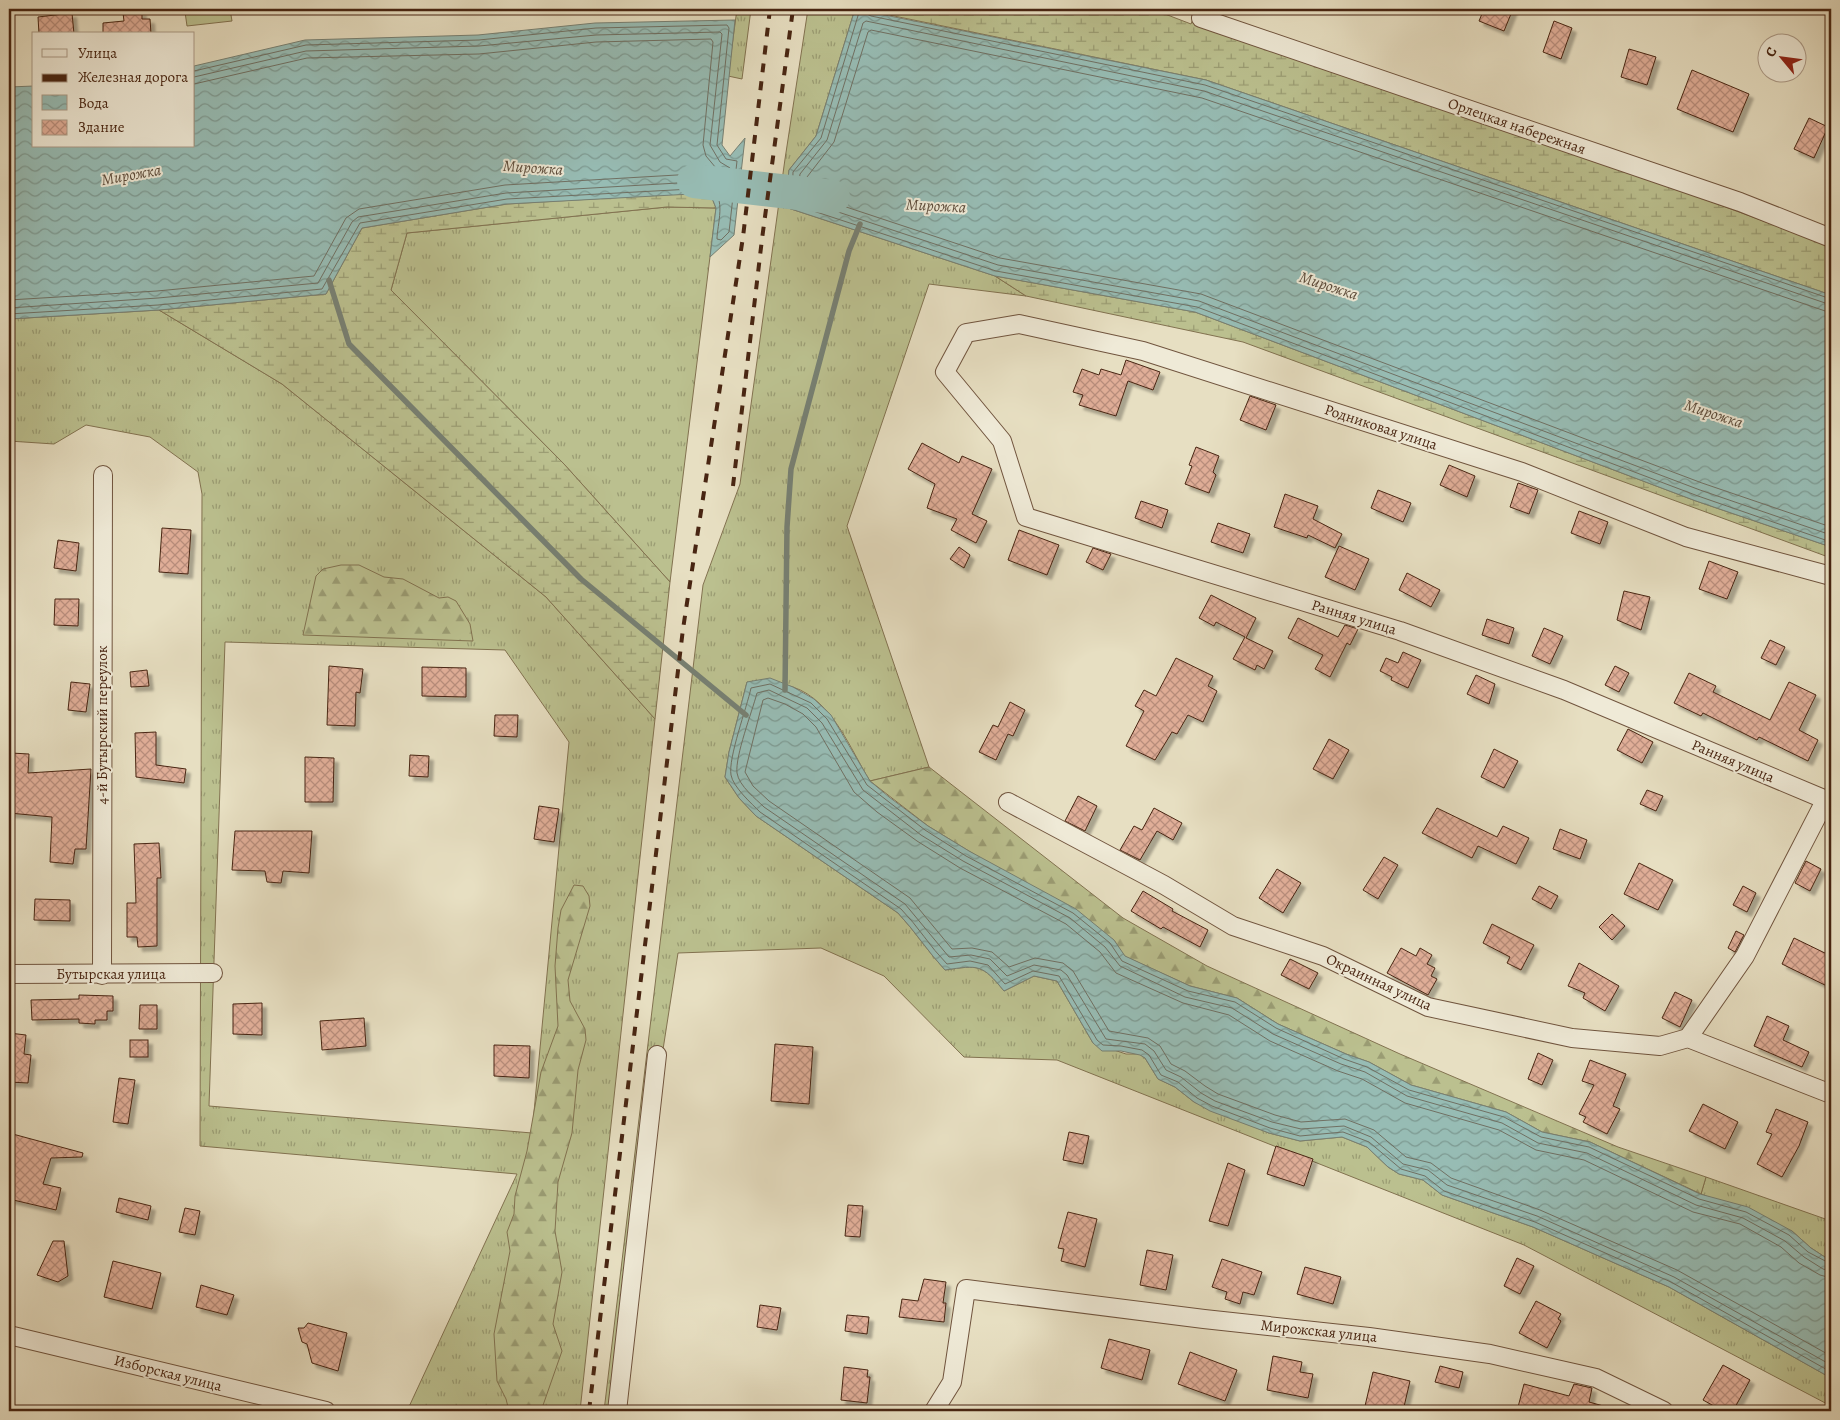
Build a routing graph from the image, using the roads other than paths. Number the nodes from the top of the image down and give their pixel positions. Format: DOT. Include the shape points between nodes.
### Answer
graph roads {
  1 [pos="1201,18"];
  2 [pos="1831,238"];
  3 [pos="945,372"];
  4 [pos="103,475"];
  5 [pos="1831,576"];
  6 [pos="1828,801"];
  7 [pos="1008,802"];
  8 [pos="213,973"];
  9 [pos="9,974"];
  10 [pos="102,975"];
  11 [pos="1688,1038"];
  12 [pos="656,1055"];
  13 [pos="1831,1094"];
  14 [pos="9,1335"];
  15 [pos="326,1411"];
  16 [pos="617,1411"];
  17 [pos="934,1411"];
  18 [pos="1664,1411"];
  1 -- 2 [label="street, Орлецкая набережная" via="1740,202"];
  3 -- 5 [label="street, Родниковая улица" via="966,333 1019,324 1143,351 1522,472 1686,537"];
  3 -- 6 [label="street, Ранняя улица" via="1002,441 1026,517 1400,631 1564,690"];
  4 -- 10 [label="street, 4-й Бутырский переулок"];
  6 -- 11 [label="street" via="1745,956"];
  7 -- 11 [label="street, Окраинная улица" via="1164,885 1233,926 1323,956 1428,1006 1572,1038 1660,1046"];
  8 -- 10 [label="street, Бутырская улица"];
  9 -- 10 [label="street, Бутырская улица"];
  11 -- 13 [label="street"];
  12 -- 16 [label="street"];
  14 -- 15 [label="street, Изборская улица"];
  17 -- 18 [label="street, Мирожская улица" via="952,1382 966,1288 1204,1319 1369,1336 1490,1354 1596,1378"];
}
